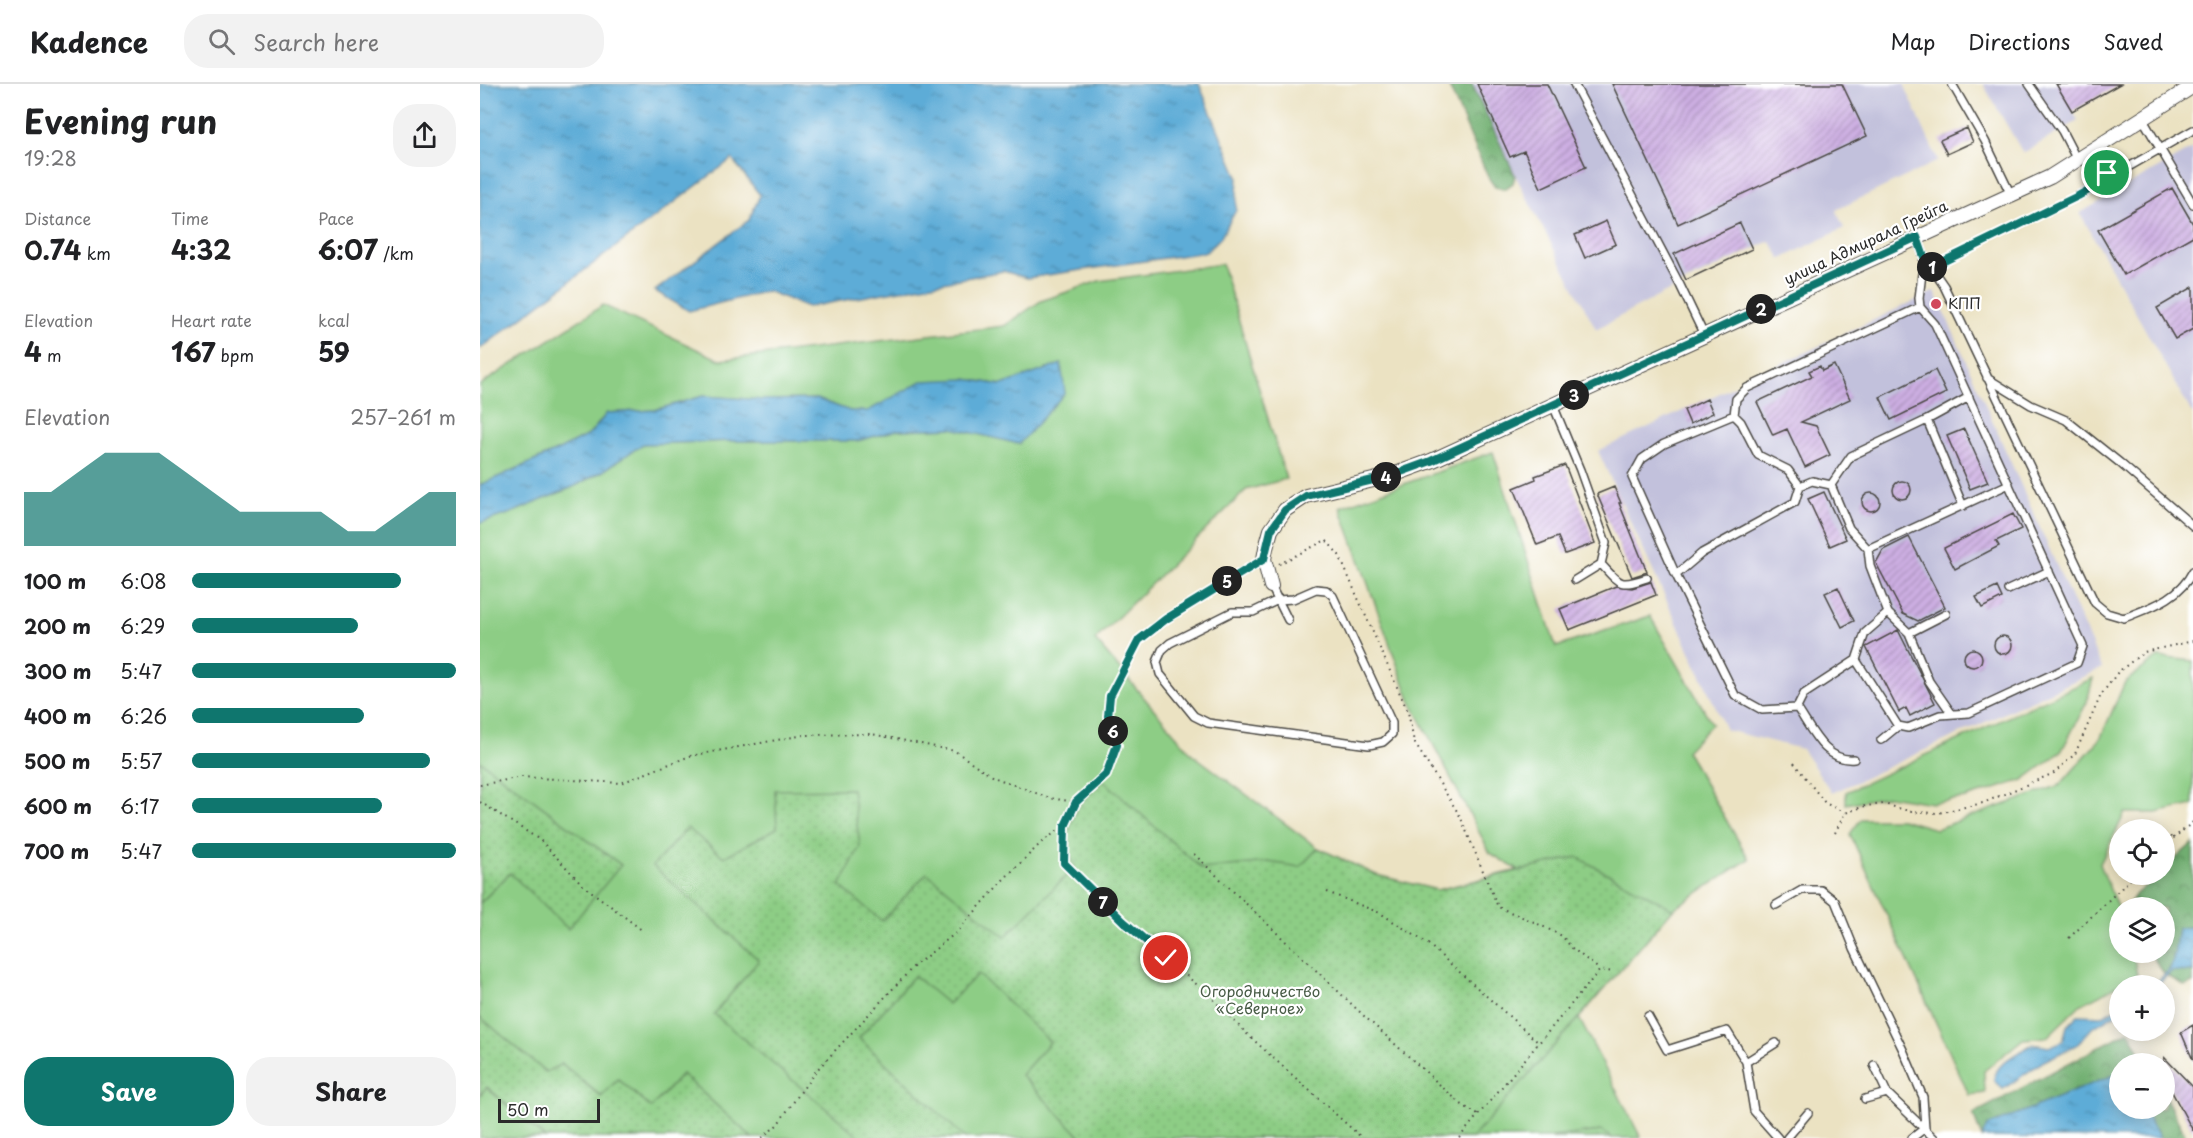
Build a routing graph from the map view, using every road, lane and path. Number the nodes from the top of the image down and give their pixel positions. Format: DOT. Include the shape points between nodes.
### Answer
graph roads {
  1 [pos="1574,84"];
  2 [pos="1952,84"];
  3 [pos="2029,84"];
  4 [pos="2193,86"];
  5 [pos="2142,118"];
  6 [pos="2193,130"];
  7 [pos="2094,149"];
  8 [pos="2162,149"];
  9 [pos="2077,160"];
  10 [pos="2110,178"];
  11 [pos="2011,195"];
  12 [pos="2078,196"];
  13 [pos="2193,204"];
  14 [pos="1917,237"];
  15 [pos="1924,257"];
  16 [pos="1932,267"];
  17 [pos="1920,307"];
  18 [pos="1704,335"];
  19 [pos="1988,378"];
  20 [pos="1969,397"];
  21 [pos="1554,405"];
  22 [pos="1734,414"];
  23 [pos="1927,420"];
  24 [pos="2009,484"];
  25 [pos="1831,485"];
  26 [pos="1800,486"];
  27 [pos="1963,506"];
  28 [pos="2193,526"];
  29 [pos="1868,549"];
  30 [pos="1265,564"];
  31 [pos="1601,564"];
  32 [pos="2049,571"];
  33 [pos="2193,572"];
  34 [pos="1676,575"];
  35 [pos="1647,578"];
  36 [pos="1575,580"];
  37 [pos="1271,586"];
  38 [pos="2008,590"];
  39 [pos="1278,600"];
  40 [pos="1888,613"];
  41 [pos="1946,614"];
  42 [pos="1288,620"];
  43 [pos="1909,633"];
  44 [pos="2193,641"];
  45 [pos="1856,660"];
  46 [pos="1797,708"];
  47 [pos="1952,714"];
  48 [pos="1898,726"];
  49 [pos="1881,740"];
  50 [pos="1854,759"];
  51 [pos="1794,763"];
  52 [pos="480,785"];
  53 [pos="480,802"];
  54 [pos="1076,802"];
  55 [pos="1845,813"];
  56 [pos="2193,822"];
  57 [pos="1065,826"];
  58 [pos="1835,833"];
  59 [pos="2175,836"];
  60 [pos="1194,854"];
  61 [pos="2124,885"];
  62 [pos="1327,892"];
  63 [pos="1776,905"];
  64 [pos="643,931"];
  65 [pos="2069,938"];
  66 [pos="1600,970"];
  67 [pos="1613,972"];
  68 [pos="1648,1016"];
  69 [pos="1539,1043"];
  70 [pos="1776,1043"];
  71 [pos="1746,1062"];
  72 [pos="1874,1065"];
  73 [pos="1887,1093"];
  74 [pos="1865,1099"];
  75 [pos="1808,1113"];
  76 [pos="1478,1116"];
  77 [pos="1925,1128"];
  78 [pos="762,1138"];
  79 [pos="1362,1138"];
  80 [pos="1459,1138"];
  81 [pos="1778,1138"];
  82 [pos="1786,1138"];
  83 [pos="1912,1138"];
  84 [pos="1934,1138"];
  1 -- 18 [label="lane"];
  2 -- 11 [label="lane"];
  3 -- 9 [label="lane"];
  4 -- 5 [label="street, улица Адмирала Грейга"];
  5 -- 7 [label="street, улица Адмирала Грейга"];
  5 -- 8 [label="lane"];
  6 -- 8 [label="lane"];
  7 -- 9 [label="street, улица Адмирала Грейга"];
  7 -- 10 [label="lane"];
  8 -- 10 [label="lane"];
  8 -- 13 [label="lane"];
  9 -- 11 [label="street, улица Адмирала Грейга"];
  10 -- 12 [label="lane"];
  11 -- 14 [label="street, улица Адмирала Грейга"];
  12 -- 16 [label="path"];
  14 -- 15 [label="lane"];
  14 -- 18 [label="street, улица Адмирала Грейга"];
  15 -- 16 [label="lane"];
  15 -- 17 [label="lane"];
  16 -- 19 [label="lane"];
  17 -- 20 [label="lane" via="1935,324"];
  17 -- 22 [label="lane" via="1747,388 1736,399"];
  18 -- 21 [label="street, улица Адмирала Грейга"];
  19 -- 28 [label="lane" via="2031,405 2066,420"];
  19 -- 33 [label="lane" via="2095,603 2106,613 2124,618 2170,599"];
  20 -- 23 [label="lane"];
  20 -- 24 [label="lane"];
  21 -- 30 [label="street, улица Адмирала Грейга" via="1411,469 1306,496 1285,510 1271,530"];
  21 -- 31 [label="lane" via="1606,543"];
  22 -- 26 [label="lane" via="1758,455 1788,470"];
  22 -- 34 [label="lane" via="1664,444 1642,459 1632,477"];
  23 -- 25 [label="lane" via="1851,456"];
  23 -- 27 [label="lane"];
  24 -- 27 [label="lane"];
  24 -- 32 [label="lane"];
  25 -- 26 [label="lane" via="1812,480"];
  25 -- 29 [label="lane" via="1849,528"];
  26 -- 34 [label="lane" via="1795,502 1702,553"];
  27 -- 29 [label="lane"];
  29 -- 40 [label="lane" via="1870,566"];
  30 -- 37 [label="street, улица Адмирала Грейга"];
  30 -- 54 [label="path" via="1166,619 1139,640 1110,696 1108,716 1117,745 1110,765 1106,775"];
  30 -- 66 [label="path" via="1326,540 1339,555 1408,712 1414,742 1460,816 1498,907 1562,936"];
  31 -- 35 [label="lane" via="1615,580 1627,584"];
  31 -- 36 [label="lane"];
  32 -- 38 [label="lane"];
  32 -- 47 [label="lane" via="2083,646 2077,663 1969,713"];
  34 -- 46 [label="lane" via="1735,695 1762,710"];
  37 -- 39 [label="lane"];
  39 -- 39 [label="lane" via="1253,612 1232,612 1170,643 1157,662 1160,674 1194,716 1208,723 1369,745 1383,742 1392,734 1392,723 1333,596 1316,589 1293,599"];
  39 -- 42 [label="lane"];
  40 -- 43 [label="lane"];
  40 -- 45 [label="lane" via="1865,633"];
  41 -- 43 [label="lane"];
  43 -- 47 [label="lane" via="1929,681"];
  44 -- 55 [label="path" via="2144,652 2118,672 2101,695 2075,754 2054,773 1983,803 1938,813 1912,812 1884,804"];
  45 -- 46 [label="lane" via="1804,693"];
  45 -- 48 [label="lane"];
  46 -- 50 [label="lane" via="1827,751 1844,760"];
  47 -- 48 [label="lane" via="1908,728"];
  48 -- 49 [label="lane"];
  51 -- 55 [label="path" via="1825,803"];
  52 -- 54 [label="path" via="522,777 621,783 690,756 804,735 872,734 954,751 993,777 1049,798"];
  53 -- 64 [label="path" via="540,840 583,885"];
  54 -- 57 [label="path"];
  55 -- 58 [label="path"];
  56 -- 59 [label="path"];
  57 -- 78 [label="path" via="1043,841 1003,880 957,932 914,966 815,1072 777,1125"];
  57 -- 79 [label="path" via="1064,863"];
  60 -- 76 [label="path" via="1363,1015"];
  61 -- 65 [label="path"];
  62 -- 69 [label="path" via="1380,913 1428,944"];
  63 -- 77 [label="lane" via="1802,890 1821,890 1835,901 1923,1097"];
  66 -- 67 [label="path"];
  66 -- 69 [label="path"];
  68 -- 71 [label="lane" via="1667,1050 1727,1031"];
  69 -- 76 [label="path"];
  70 -- 71 [label="lane"];
  71 -- 81 [label="lane" via="1754,1111"];
  72 -- 73 [label="lane"];
  73 -- 74 [label="lane"];
  73 -- 77 [label="lane"];
  75 -- 82 [label="lane"];
  76 -- 80 [label="path"];
  77 -- 83 [label="lane"];
  77 -- 84 [label="lane"];
}
